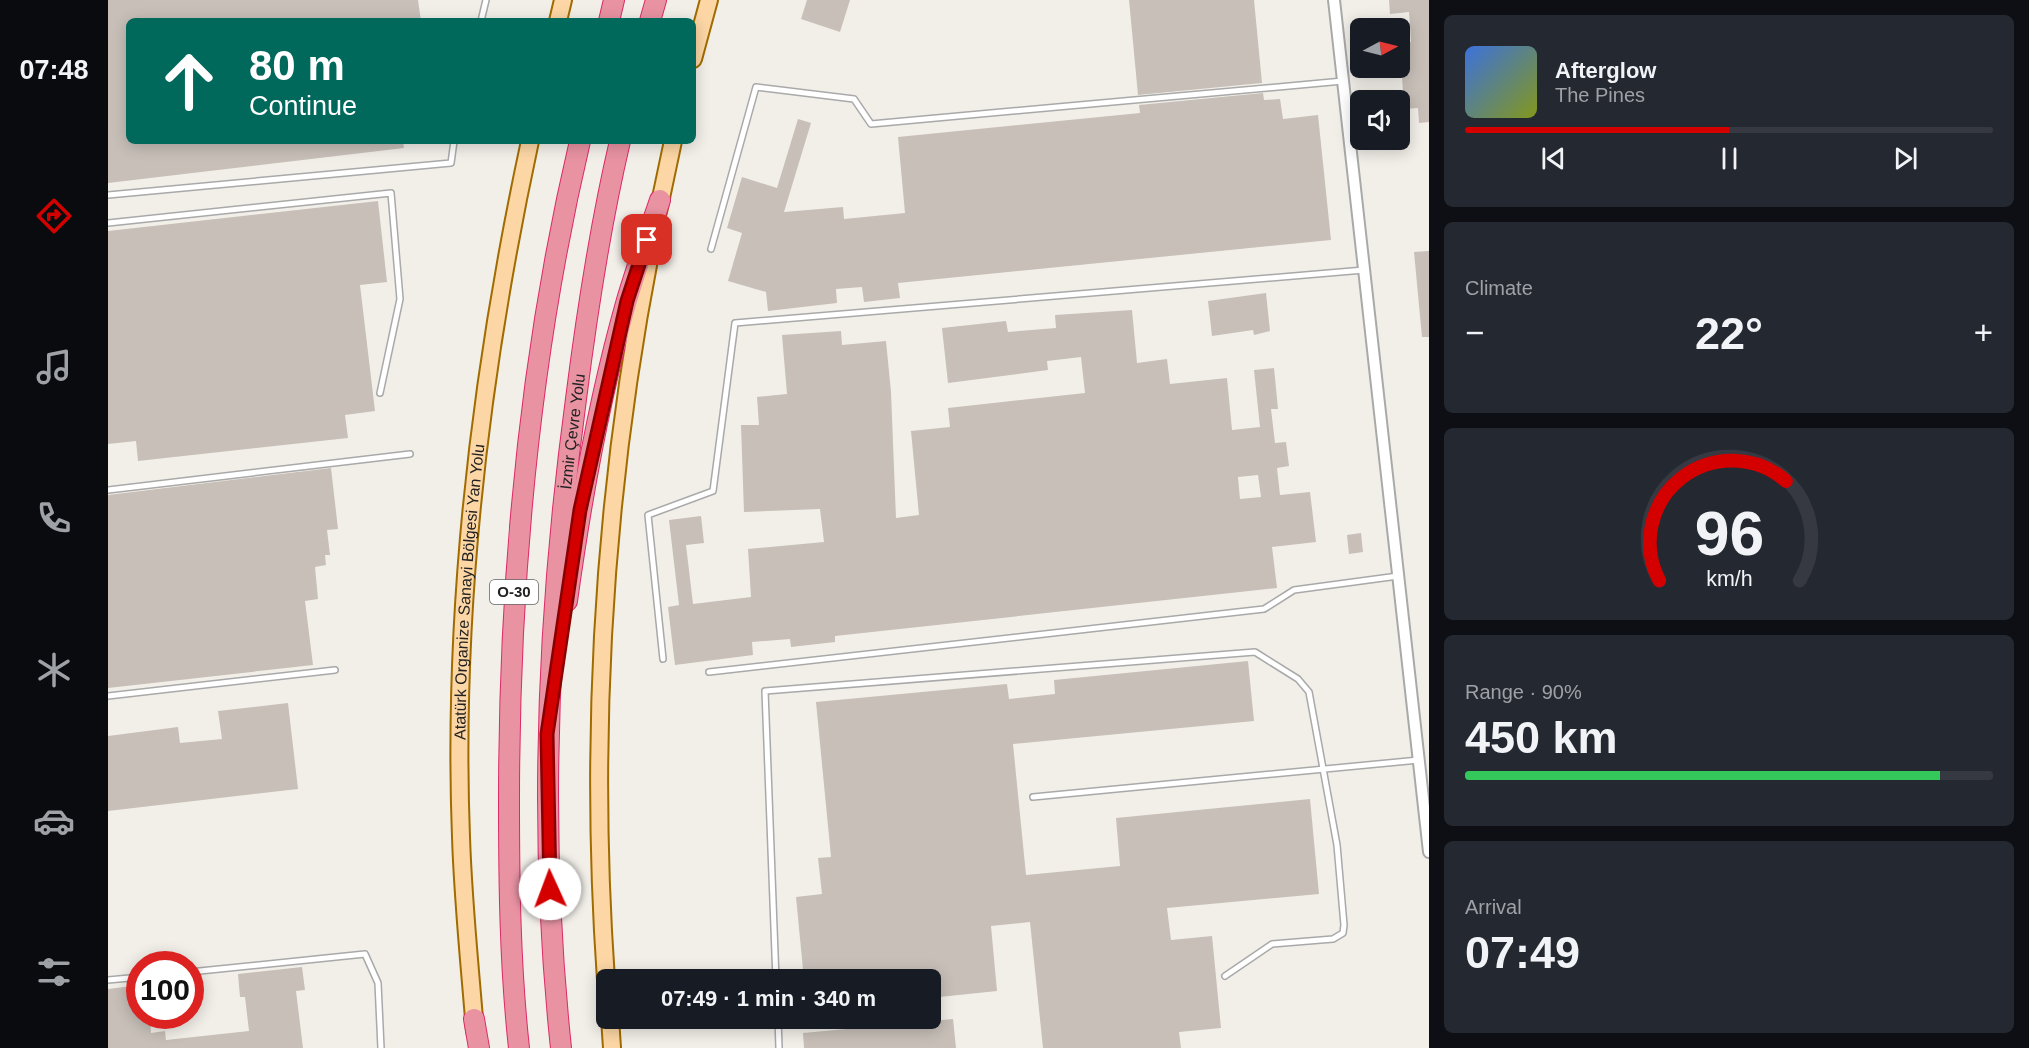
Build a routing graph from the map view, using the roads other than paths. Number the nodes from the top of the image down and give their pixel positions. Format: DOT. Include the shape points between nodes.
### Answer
graph roads {
  1 [pos="486,0"];
  2 [pos="564,0"];
  3 [pos="614,0"];
  4 [pos="656,0"];
  5 [pos="709,0"];
  6 [pos="1334,0"];
  7 [pos="482,18"];
  8 [pos="559,18"];
  9 [pos="610,18"];
  10 [pos="651,18"];
  11 [pos="696,48"];
  12 [pos="1343,81"];
  13 [pos="454,144"];
  14 [pos="529,144"];
  15 [pos="579,144"];
  16 [pos="619,144"];
  17 [pos="672,144"];
  18 [pos="108,195"];
  19 [pos="660,200"];
  20 [pos="108,223"];
  21 [pos="711,249"];
  22 [pos="1364,270"];
  23 [pos="380,393"];
  24 [pos="410,454"];
  25 [pos="108,490"];
  26 [pos="1398,576"];
  27 [pos="663,659"];
  28 [pos="335,670"];
  29 [pos="709,672"];
  30 [pos="108,696"];
  31 [pos="547,734"];
  32 [pos="1419,760"];
  33 [pos="1323,770"];
  34 [pos="1033,797"];
  35 [pos="1429,852"];
  36 [pos="605,969"];
  37 [pos="776,969"];
  38 [pos="204,971"];
  39 [pos="1225,976"];
  40 [pos="126,978"];
  41 [pos="108,980"];
  42 [pos="474,1019"];
  43 [pos="611,1029"];
  44 [pos="778,1029"];
  45 [pos="381,1048"];
  46 [pos="478,1048"];
  47 [pos="519,1048"];
  48 [pos="561,1048"];
  49 [pos="612,1048"];
  50 [pos="779,1048"];
  1 -- 7 [label="lane"];
  2 -- 8 [label="main road"];
  3 -- 9 [label="highway"];
  4 -- 10 [label="highway"];
  5 -- 11 [label="main road"];
  6 -- 12 [label="street"];
  12 -- 21 [label="lane" via="871,124 854,99 756,87"];
  12 -- 22 [label="street"];
  13 -- 18 [label="lane" via="451,163"];
  14 -- 42 [label="main road, Atatürk Organize Sanayi Bölgesi Yan Yolu" via="480,420 469,542 463,646 461,837"];
  15 -- 47 [label="highway, O-30" via="549,298 516,557 510,647 509,889"];
  16 -- 31 [label="highway, İzmir Çevre Yolu / O-30" via="588,306 568,456"];
  17 -- 19 [label="main road"];
  19 -- 31 [label="highway" via="627,301 582,498"];
  19 -- 36 [label="main road" via="618,458 604,619 599,831"];
  20 -- 23 [label="lane" via="391,193 400,299"];
  22 -- 26 [label="street"];
  22 -- 27 [label="lane" via="735,323 713,492 648,515"];
  24 -- 25 [label="lane"];
  26 -- 29 [label="lane" via="1294,590 1264,609"];
  26 -- 32 [label="street"];
  28 -- 30 [label="lane"];
  31 -- 48 [label="highway, İzmir Çevre Yolu / O-30" via="553,953"];
  32 -- 33 [label="lane"];
  32 -- 35 [label="street"];
  33 -- 34 [label="lane"];
  33 -- 37 [label="lane" via="1308,693 1298,680 1255,652 765,691"];
  33 -- 39 [label="lane" via="1337,845 1344,933 1333,939 1272,944"];
  38 -- 45 [label="lane" via="365,954 378,983"];
  40 -- 41 [label="lane"];
  42 -- 46 [label="highway"];
  43 -- 49 [label="main road"];
  44 -- 50 [label="lane"];
}
